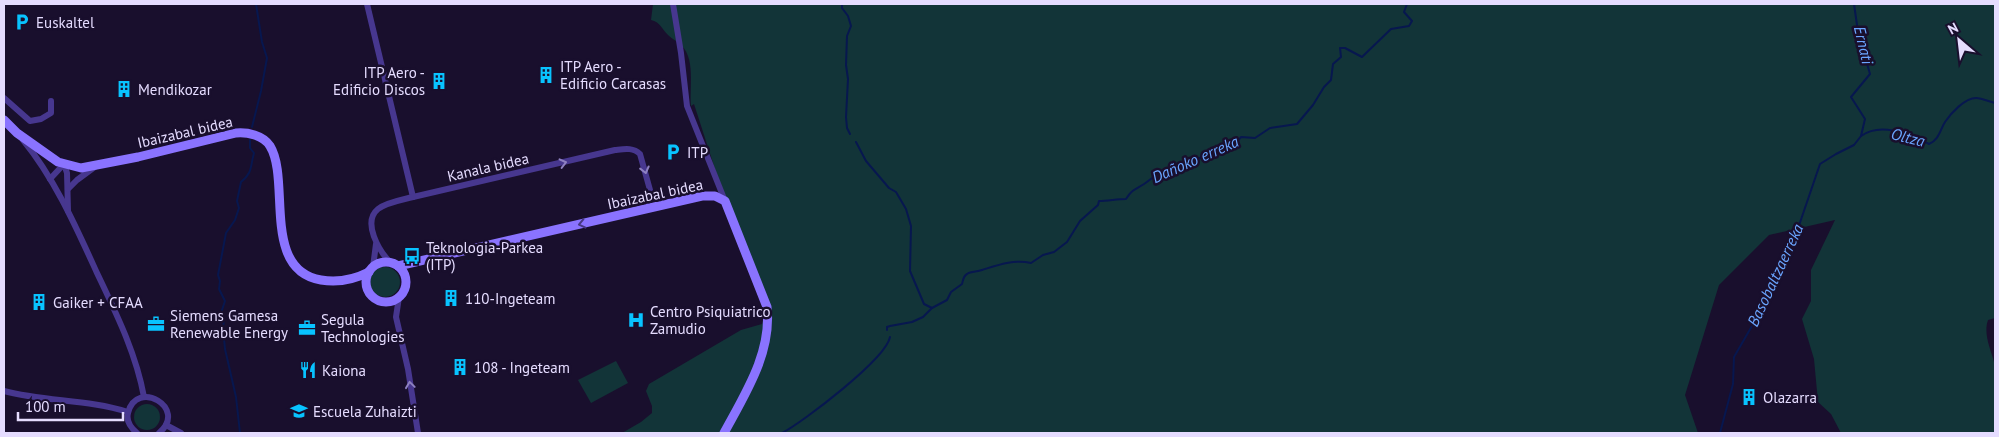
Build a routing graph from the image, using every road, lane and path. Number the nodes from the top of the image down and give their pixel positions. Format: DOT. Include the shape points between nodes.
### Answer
graph roads {
  1 [pos="367,4"];
  2 [pos="673,4"];
  3 [pos="4,98"];
  4 [pos="51,102"];
  5 [pos="4,120"];
  6 [pos="17,133"];
  7 [pos="64,164"];
  8 [pos="96,166"];
  9 [pos="50,178"];
  10 [pos="68,188"];
  11 [pos="650,190"];
  12 [pos="413,197"];
  13 [pos="725,201"];
  14 [pos="661,205"];
  15 [pos="647,208"];
  16 [pos="69,214"];
  17 [pos="376,240"];
  18 [pos="394,264"];
  19 [pos="371,269"];
  20 [pos="340,281"];
  21 [pos="368,291"];
  22 [pos="399,296"];
  23 [pos="4,391"];
  24 [pos="144,397"];
  25 [pos="128,412"];
  26 [pos="166,425"];
  27 [pos="137,433"];
  28 [pos="159,433"];
  29 [pos="181,433"];
  30 [pos="418,433"];
  31 [pos="724,433"];
  1 -- 12 [label="street"];
  2 -- 13 [label="street" via="687,106"];
  3 -- 4 [label="street" via="30,121 51,113"];
  5 -- 6 [label="street, Ibaizabal bidea"];
  6 -- 7 [label="street, Ibaizabal bidea"];
  6 -- 9 [label="street"];
  7 -- 8 [label="street, Ibaizabal bidea" via="81,168"];
  7 -- 9 [label="street"];
  7 -- 10 [label="street"];
  8 -- 10 [label="street"];
  8 -- 20 [label="street, Ibaizabal bidea" via="236,133 245,132 262,139 274,154 282,233 288,255 304,274 314,279"];
  9 -- 16 [label="street"];
  10 -- 16 [label="street"];
  12 -- 11 [label="street, Kanala bidea, one-way" via="629,149 640,154"];
  11 -- 14 [label="street"];
  11 -- 15 [label="street"];
  12 -- 17 [label="street, Kanala bidea" via="383,206 375,212 372,224"];
  13 -- 14 [label="street, Ibaizabal bidea" via="715,196 702,196"];
  13 -- 31 [label="street, Ibaizabal bidea" via="768,316 759,366"];
  14 -- 15 [label="street, Ibaizabal bidea"];
  15 -- 18 [label="street, Ibaizabal bidea, one-way" via="435,258"];
  16 -- 24 [label="street" via="119,319 135,360"];
  17 -- 18 [label="street, Kanala bidea" via="382,254"];
  17 -- 19 [label="street, Kanala bidea"];
  18 -- 19 [label="street" via="378,264"];
  18 -- 22 [label="street" via="403,272 405,285"];
  19 -- 20 [label="street, Ibaizabal bidea" via="355,278"];
  19 -- 21 [label="street" via="366,284"];
  20 -- 21 [label="street, Ibaizabal bidea"];
  21 -- 22 [label="street" via="382,301"];
  30 -- 22 [label="street, one-way" via="396,318"];
  23 -- 25 [label="street" via="108,406"];
  24 -- 25 [label="street" via="134,402"];
  24 -- 26 [label="street" via="162,402 167,413"];
  25 -- 27 [label="street" via="129,424"];
  26 -- 28 [label="street"];
  26 -- 29 [label="street"];
}
